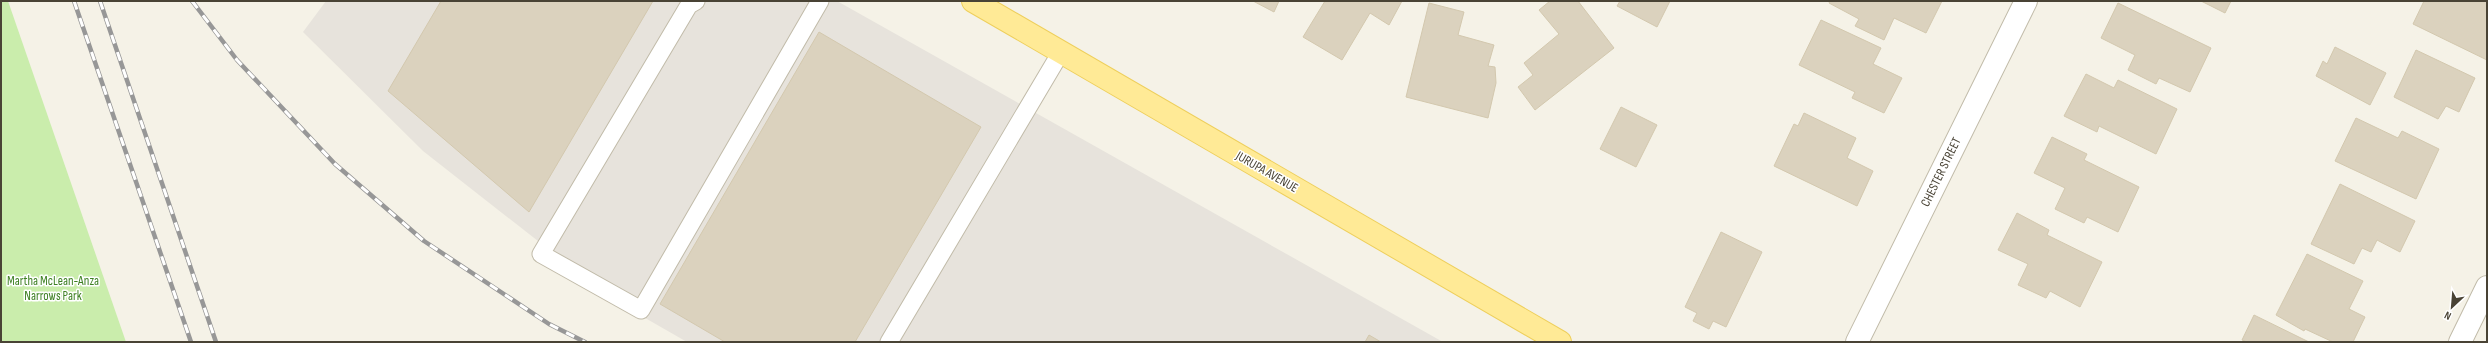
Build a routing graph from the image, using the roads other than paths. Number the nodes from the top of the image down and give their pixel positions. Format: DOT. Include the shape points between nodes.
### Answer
graph roads {
  1 [pos="696,1"];
  2 [pos="820,1"];
  3 [pos="973,1"];
  4 [pos="2026,1"];
  5 [pos="1061,52"];
  6 [pos="2487,287"];
  7 [pos="889,342"];
  8 [pos="1560,342"];
  9 [pos="1857,342"];
  10 [pos="2460,342"];
  1 -- 2 [label="lane" via="689,5 541,254 641,310"];
  3 -- 5 [label="main road, JURUPA AVENUE"];
  4 -- 9 [label="street, CHESTER STREET"];
  5 -- 7 [label="lane"];
  5 -- 8 [label="main road, JURUPA AVENUE"];
  6 -- 10 [label="street"];
}
